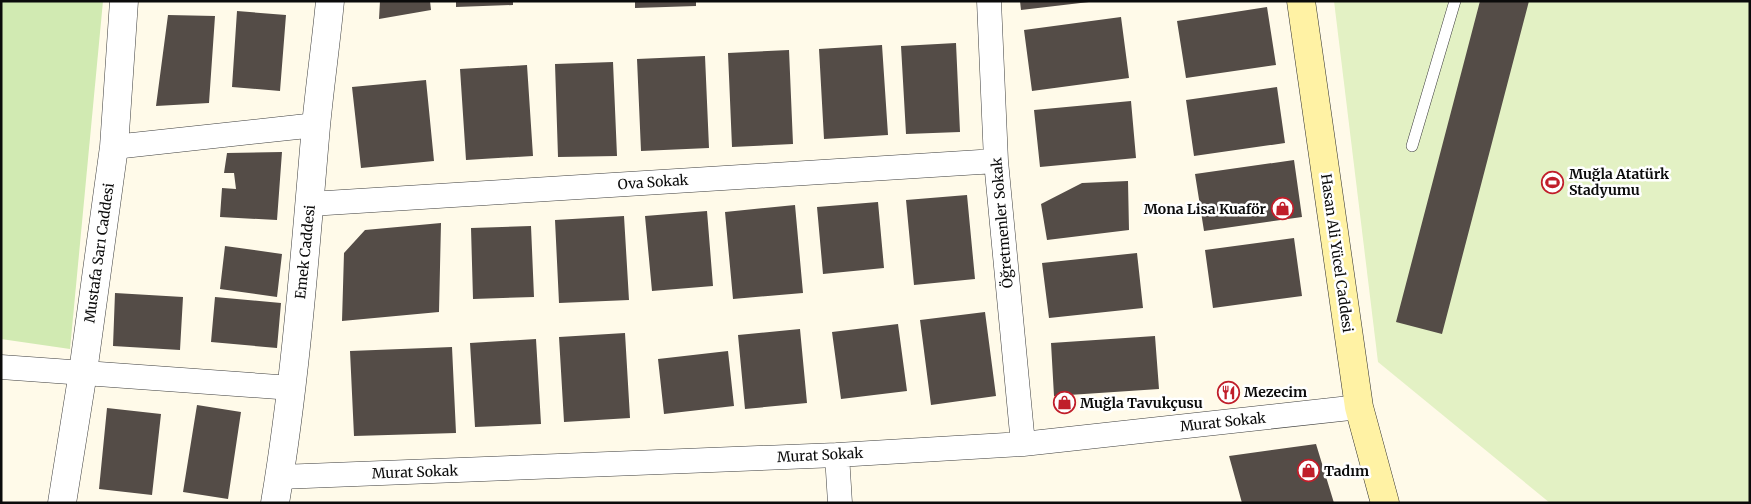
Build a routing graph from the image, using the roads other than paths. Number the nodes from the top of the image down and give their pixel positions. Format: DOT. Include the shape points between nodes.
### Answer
graph roads {
  1 [pos="124,1"];
  2 [pos="330,1"];
  3 [pos="988,1"];
  4 [pos="1301,1"];
  5 [pos="1455,1"];
  6 [pos="316,125"];
  7 [pos="1412,146"];
  8 [pos="114,147"];
  9 [pos="996,161"];
  10 [pos="310,204"];
  11 [pos="1,367"];
  12 [pos="83,372"];
  13 [pos="292,388"];
  14 [pos="1359,407"];
  15 [pos="1023,444"];
  16 [pos="837,455"];
  17 [pos="277,490"];
  18 [pos="62,503"];
  19 [pos="840,503"];
  20 [pos="1385,503"];
  1 -- 8 [label="street, Mustafa Sarı Caddesi"];
  2 -- 6 [label="street, Emek Caddesi"];
  3 -- 9 [label="street, Öğretmenler Sokak"];
  4 -- 14 [label="main road, Hasan Ali Yücel Caddesi"];
  5 -- 7 [label="lane"];
  6 -- 8 [label="street"];
  6 -- 10 [label="street, Emek Caddesi"];
  8 -- 12 [label="street, Mustafa Sarı Caddesi"];
  9 -- 10 [label="street, Ova Sokak"];
  9 -- 15 [label="street, Öğretmenler Sokak"];
  10 -- 13 [label="street, Emek Caddesi"];
  11 -- 12 [label="street"];
  12 -- 13 [label="street"];
  12 -- 18 [label="street, Mustafa Sarı Caddesi"];
  13 -- 17 [label="street, Emek Caddesi"];
  14 -- 15 [label="street, Murat Sokak"];
  14 -- 20 [label="main road, Hasan Ali Yücel Caddesi"];
  15 -- 16 [label="street, Murat Sokak"];
  16 -- 17 [label="street, Murat Sokak"];
  16 -- 19 [label="street"];
}
